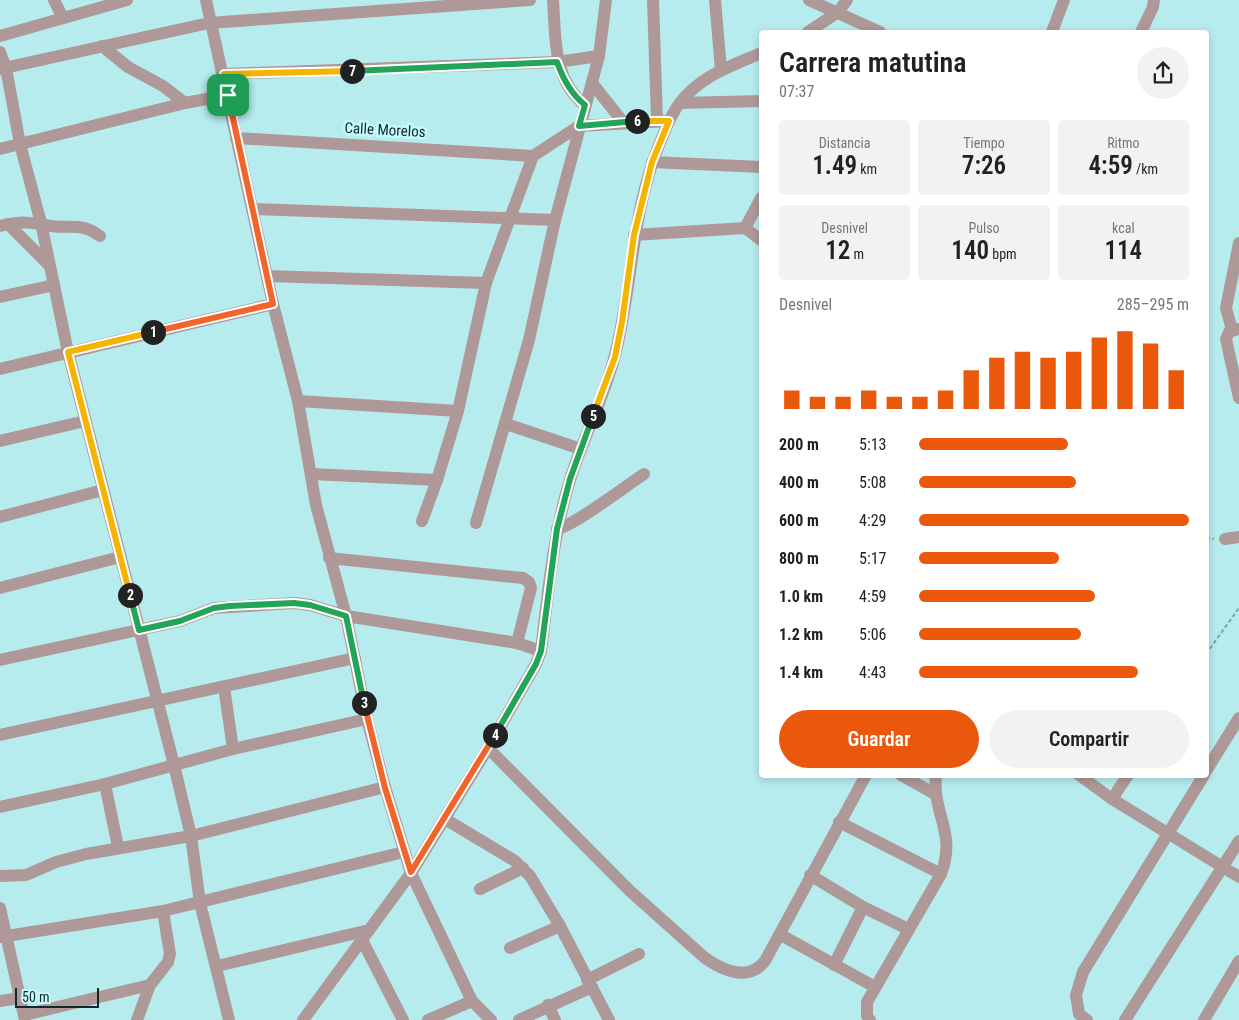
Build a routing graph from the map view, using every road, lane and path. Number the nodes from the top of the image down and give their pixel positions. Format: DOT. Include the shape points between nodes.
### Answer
graph roads {
  1 [pos="54,0"];
  2 [pos="128,0"];
  3 [pos="206,0"];
  4 [pos="530,0"];
  5 [pos="553,0"];
  6 [pos="606,0"];
  7 [pos="653,0"];
  8 [pos="716,0"];
  9 [pos="809,0"];
  10 [pos="847,0"];
  11 [pos="1064,0"];
  12 [pos="1154,0"];
  13 [pos="447,3"];
  14 [pos="838,12"];
  15 [pos="63,18"];
  16 [pos="209,23"];
  17 [pos="811,30"];
  18 [pos="876,30"];
  19 [pos="1053,30"];
  20 [pos="1142,30"];
  21 [pos="0,36"];
  22 [pos="102,46"];
  23 [pos="0,52"];
  24 [pos="759,54"];
  25 [pos="599,56"];
  26 [pos="557,62"];
  27 [pos="3,68"];
  28 [pos="721,70"];
  29 [pos="224,74"];
  30 [pos="592,83"];
  31 [pos="228,95"];
  32 [pos="759,101"];
  33 [pos="680,103"];
  34 [pos="185,104"];
  35 [pos="585,105"];
  36 [pos="663,121"];
  37 [pos="623,122"];
  38 [pos="579,126"];
  39 [pos="236,138"];
  40 [pos="20,144"];
  41 [pos="0,149"];
  42 [pos="533,156"];
  43 [pos="652,162"];
  44 [pos="759,167"];
  45 [pos="759,202"];
  46 [pos="252,209"];
  47 [pos="510,218"];
  48 [pos="555,220"];
  49 [pos="42,223"];
  50 [pos="4,225"];
  51 [pos="745,228"];
  52 [pos="634,235"];
  53 [pos="100,236"];
  54 [pos="759,238"];
  55 [pos="1239,243"];
  56 [pos="50,265"];
  57 [pos="267,276"];
  58 [pos="486,283"];
  59 [pos="54,285"];
  60 [pos="0,297"];
  61 [pos="273,304"];
  62 [pos="1235,330"];
  63 [pos="68,352"];
  64 [pos="0,368"];
  65 [pos="1239,398"];
  66 [pos="298,401"];
  67 [pos="458,411"];
  68 [pos="85,421"];
  69 [pos="506,424"];
  70 [pos="0,441"];
  71 [pos="581,449"];
  72 [pos="311,474"];
  73 [pos="644,474"];
  74 [pos="437,480"];
  75 [pos="103,490"];
  76 [pos="0,517"];
  77 [pos="422,521"];
  78 [pos="476,523"];
  79 [pos="557,529"];
  80 [pos="1239,537"];
  81 [pos="1225,539"];
  82 [pos="120,557"];
  83 [pos="329,558"];
  84 [pos="0,588"];
  85 [pos="1239,608"];
  86 [pos="346,616"];
  87 [pos="139,630"];
  88 [pos="517,643"];
  89 [pos="1209,650"];
  90 [pos="541,651"];
  91 [pos="355,658"];
  92 [pos="0,660"];
  93 [pos="224,687"];
  94 [pos="158,701"];
  95 [pos="1239,718"];
  96 [pos="367,719"];
  97 [pos="0,734"];
  98 [pos="488,748"];
  99 [pos="233,749"];
  100 [pos="174,765"];
  101 [pos="1209,766"];
  102 [pos="864,778"];
  103 [pos="906,778"];
  104 [pos="936,778"];
  105 [pos="1083,778"];
  106 [pos="1126,778"];
  107 [pos="1202,778"];
  108 [pos="105,784"];
  109 [pos="385,788"];
  110 [pos="935,794"];
  111 [pos="1112,799"];
  112 [pos="0,807"];
  113 [pos="445,819"];
  114 [pos="839,822"];
  115 [pos="1168,832"];
  116 [pos="191,836"];
  117 [pos="1239,841"];
  118 [pos="118,847"];
  119 [pos="404,852"];
  120 [pos="1223,867"];
  121 [pos="523,868"];
  122 [pos="411,872"];
  123 [pos="810,874"];
  124 [pos="941,874"];
  125 [pos="0,876"];
  126 [pos="1239,877"];
  127 [pos="480,888"];
  128 [pos="200,903"];
  129 [pos="863,907"];
  130 [pos="0,908"];
  131 [pos="164,911"];
  132 [pos="560,926"];
  133 [pos="908,929"];
  134 [pos="365,935"];
  135 [pos="781,935"];
  136 [pos="4,937"];
  137 [pos="510,948"];
  138 [pos="639,954"];
  139 [pos="1239,961"];
  140 [pos="834,965"];
  141 [pos="217,966"];
  142 [pos="590,984"];
  143 [pos="150,985"];
  144 [pos="875,987"];
  145 [pos="20,998"];
  146 [pos="0,1001"];
  147 [pos="472,1002"];
  148 [pos="548,1005"];
  149 [pos="24,1017"];
  150 [pos="138,1020"];
  151 [pos="229,1020"];
  152 [pos="303,1020"];
  153 [pos="403,1020"];
  154 [pos="428,1020"];
  155 [pos="491,1020"];
  156 [pos="519,1020"];
  157 [pos="556,1020"];
  158 [pos="609,1020"];
  159 [pos="870,1020"];
  160 [pos="1087,1020"];
  161 [pos="1125,1020"];
  162 [pos="1204,1020"];
  1 -- 15 [label="street"];
  2 -- 15 [label="street"];
  3 -- 16 [label="street"];
  4 -- 13 [label="street"];
  5 -- 26 [label="street"];
  6 -- 25 [label="street"];
  7 -- 36 [label="street"];
  8 -- 28 [label="street"];
  9 -- 14 [label="street"];
  10 -- 14 [label="street"];
  11 -- 19 [label="street"];
  12 -- 20 [label="street"];
  13 -- 16 [label="street"];
  14 -- 17 [label="street"];
  14 -- 18 [label="street"];
  15 -- 21 [label="street"];
  16 -- 22 [label="street"];
  16 -- 29 [label="street"];
  22 -- 27 [label="street"];
  22 -- 34 [label="street"];
  23 -- 27 [label="street"];
  24 -- 28 [label="street"];
  25 -- 26 [label="street"];
  25 -- 30 [label="street"];
  26 -- 29 [label="street"];
  26 -- 35 [label="street" via="564,80"];
  27 -- 40 [label="street"];
  28 -- 33 [label="street" via="695,86"];
  29 -- 31 [label="street"];
  30 -- 35 [label="street"];
  30 -- 37 [label="street"];
  31 -- 34 [label="street"];
  31 -- 39 [label="street"];
  32 -- 33 [label="street"];
  33 -- 36 [label="street"];
  34 -- 40 [label="street"];
  35 -- 38 [label="street"];
  36 -- 37 [label="street"];
  36 -- 43 [label="street"];
  37 -- 38 [label="street"];
  38 -- 42 [label="street"];
  38 -- 48 [label="street"];
  39 -- 42 [label="street, Calle Morelos"];
  39 -- 46 [label="street"];
  40 -- 41 [label="street"];
  40 -- 49 [label="street"];
  42 -- 47 [label="street"];
  43 -- 44 [label="street"];
  43 -- 52 [label="street"];
  45 -- 51 [label="street"];
  46 -- 47 [label="street"];
  46 -- 57 [label="street"];
  47 -- 48 [label="street"];
  47 -- 58 [label="street"];
  48 -- 69 [label="street" via="529,340"];
  49 -- 50 [label="street"];
  49 -- 53 [label="street" via="89,228"];
  49 -- 56 [label="street"];
  50 -- 56 [label="street"];
  51 -- 52 [label="street"];
  51 -- 54 [label="street"];
  52 -- 71 [label="street" via="615,357"];
  55 -- 62 [label="street" via="1226,308"];
  56 -- 59 [label="street"];
  57 -- 58 [label="street"];
  57 -- 61 [label="street"];
  58 -- 67 [label="street"];
  59 -- 60 [label="street"];
  59 -- 63 [label="street"];
  61 -- 63 [label="street"];
  61 -- 66 [label="street"];
  62 -- 65 [label="street" via="1227,335 1226,344"];
  63 -- 64 [label="street"];
  63 -- 68 [label="street"];
  66 -- 67 [label="street"];
  66 -- 72 [label="street"];
  67 -- 74 [label="street"];
  68 -- 70 [label="street"];
  68 -- 75 [label="street"];
  69 -- 71 [label="street"];
  69 -- 78 [label="street"];
  71 -- 79 [label="street"];
  72 -- 74 [label="street"];
  72 -- 83 [label="street"];
  73 -- 79 [label="street" via="578,517 567,528"];
  74 -- 77 [label="street"];
  75 -- 76 [label="street"];
  75 -- 82 [label="street"];
  79 -- 90 [label="street"];
  80 -- 81 [label="street"];
  82 -- 84 [label="street"];
  82 -- 87 [label="street"];
  83 -- 86 [label="street"];
  83 -- 88 [label="street" via="523,578 531,588"];
  85 -- 89 [label="path"];
  86 -- 87 [label="street" via="294,603 230,606"];
  86 -- 88 [label="street"];
  86 -- 91 [label="street"];
  87 -- 92 [label="street"];
  87 -- 94 [label="street"];
  88 -- 90 [label="street"];
  90 -- 98 [label="street"];
  91 -- 93 [label="street"];
  91 -- 96 [label="street"];
  93 -- 94 [label="street"];
  93 -- 99 [label="street"];
  94 -- 97 [label="street"];
  94 -- 100 [label="street"];
  95 -- 101 [label="street"];
  96 -- 99 [label="street"];
  96 -- 109 [label="street"];
  98 -- 113 [label="street"];
  98 -- 135 [label="street" via="630,891 717,966 738,973 754,971 766,961"];
  99 -- 100 [label="street"];
  100 -- 108 [label="street"];
  100 -- 116 [label="street"];
  102 -- 114 [label="street"];
  103 -- 110 [label="street"];
  104 -- 110 [label="street"];
  105 -- 111 [label="street"];
  106 -- 111 [label="street"];
  107 -- 115 [label="street"];
  108 -- 112 [label="street"];
  108 -- 118 [label="street"];
  109 -- 116 [label="street"];
  109 -- 119 [label="street"];
  110 -- 124 [label="street" via="947,842 946,861"];
  111 -- 115 [label="street"];
  113 -- 121 [label="street"];
  113 -- 122 [label="street"];
  114 -- 123 [label="street"];
  114 -- 124 [label="street"];
  115 -- 120 [label="street"];
  115 -- 160 [label="street" via="1083,972 1077,1001 1079,1014"];
  116 -- 118 [label="street"];
  116 -- 128 [label="street"];
  117 -- 120 [label="street"];
  118 -- 125 [label="street" via="56,862 26,875"];
  119 -- 122 [label="street"];
  119 -- 128 [label="street"];
  120 -- 126 [label="street"];
  120 -- 161 [label="street"];
  121 -- 127 [label="street"];
  121 -- 132 [label="street"];
  122 -- 134 [label="street"];
  122 -- 147 [label="street"];
  123 -- 129 [label="street"];
  123 -- 135 [label="street"];
  124 -- 133 [label="street"];
  128 -- 131 [label="street"];
  128 -- 141 [label="street"];
  129 -- 133 [label="street"];
  129 -- 140 [label="street"];
  130 -- 136 [label="street"];
  131 -- 136 [label="street"];
  131 -- 143 [label="street" via="170,954 168,962"];
  132 -- 137 [label="street"];
  132 -- 142 [label="street"];
  133 -- 144 [label="street"];
  134 -- 141 [label="street"];
  134 -- 152 [label="street"];
  134 -- 153 [label="street"];
  135 -- 140 [label="street"];
  136 -- 145 [label="street"];
  138 -- 142 [label="street"];
  139 -- 162 [label="street"];
  140 -- 144 [label="street"];
  141 -- 151 [label="street"];
  142 -- 148 [label="street"];
  142 -- 158 [label="street"];
  143 -- 149 [label="street"];
  143 -- 150 [label="street"];
  144 -- 159 [label="street" via="866,1009"];
  145 -- 146 [label="street"];
  145 -- 149 [label="street"];
  147 -- 154 [label="street"];
  147 -- 155 [label="street"];
  148 -- 156 [label="street"];
  148 -- 157 [label="street"];
}
